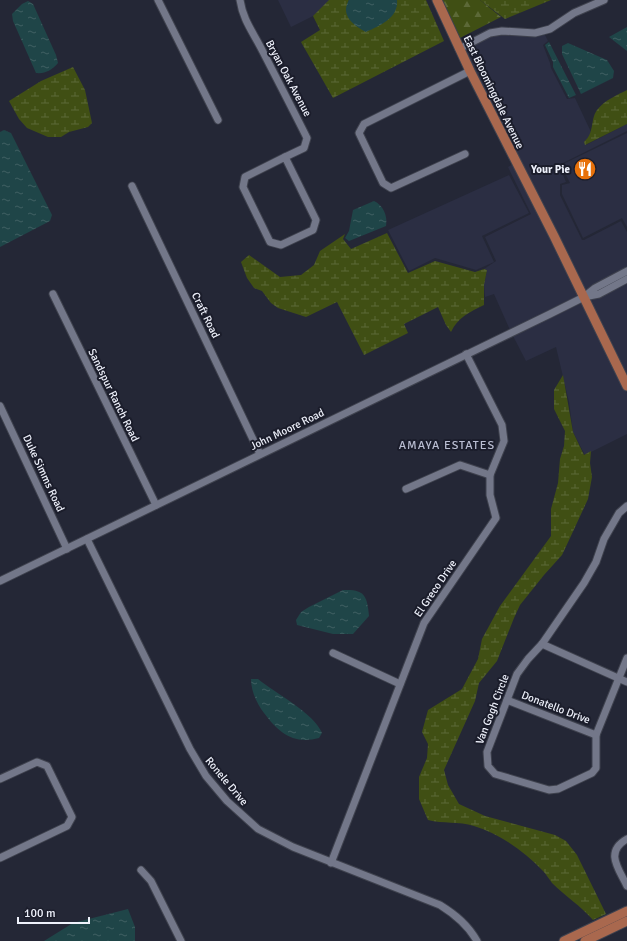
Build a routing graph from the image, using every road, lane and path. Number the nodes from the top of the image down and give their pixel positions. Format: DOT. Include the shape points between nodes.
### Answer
graph roads {
  1 [pos="158,0"];
  2 [pos="240,0"];
  3 [pos="437,0"];
  4 [pos="604,0"];
  5 [pos="459,49"];
  6 [pos="470,71"];
  7 [pos="218,120"];
  8 [pos="465,154"];
  9 [pos="286,157"];
  10 [pos="132,186"];
  11 [pos="627,271"];
  12 [pos="627,279"];
  13 [pos="53,294"];
  14 [pos="584,298"];
  15 [pos="466,354"];
  16 [pos="627,386"];
  17 [pos="0,406"];
  18 [pos="260,454"];
  19 [pos="490,475"];
  20 [pos="406,489"];
  21 [pos="156,506"];
  22 [pos="627,506"];
  23 [pos="87,539"];
  24 [pos="67,549"];
  25 [pos="0,581"];
  26 [pos="542,644"];
  27 [pos="333,653"];
  28 [pos="627,658"];
  29 [pos="619,678"];
  30 [pos="627,682"];
  31 [pos="400,684"];
  32 [pos="507,700"];
  33 [pos="596,735"];
  34 [pos="0,779"];
  35 [pos="627,840"];
  36 [pos="0,858"];
  37 [pos="331,863"];
  38 [pos="141,870"];
  39 [pos="627,886"];
  40 [pos="627,911"];
  41 [pos="627,921"];
  42 [pos="181,941"];
  43 [pos="477,941"];
  44 [pos="566,941"];
  45 [pos="585,941"];
  1 -- 7 [label="street"];
  2 -- 9 [label="street, Bryan Oak Avenue" via="248,28 260,45 308,138 304,148"];
  3 -- 5 [label="main road, East Bloomingdale Avenue"];
  4 -- 5 [label="street" via="574,13 550,29 490,33"];
  5 -- 6 [label="main road, East Bloomingdale Avenue"];
  6 -- 8 [label="street" via="364,124 359,132 383,183 391,188"];
  6 -- 14 [label="main road, East Bloomingdale Avenue"];
  9 -- 9 [label="street, Bryan Oak Avenue" via="316,220 312,230 281,245 270,242 243,187 245,177"];
  10 -- 18 [label="street, Craft Road"];
  11 -- 14 [label="street, John Moore Road" via="596,288"];
  12 -- 14 [label="street, John Moore Road" via="599,294"];
  13 -- 21 [label="street, Sandspur Ranch Road"];
  14 -- 15 [label="street, John Moore Road"];
  14 -- 16 [label="main road, East Bloomingdale Avenue"];
  15 -- 18 [label="street, John Moore Road"];
  15 -- 19 [label="street, El Greco Drive" via="502,425 504,441"];
  17 -- 24 [label="street, Duke Simms Road"];
  18 -- 21 [label="street, John Moore Road"];
  19 -- 20 [label="street" via="460,465"];
  19 -- 31 [label="street, El Greco Drive" via="490,495 496,518 424,623"];
  21 -- 23 [label="street, John Moore Road"];
  22 -- 26 [label="street, Van Gogh Circle" via="619,513 604,539 596,562"];
  23 -- 24 [label="street, John Moore Road"];
  23 -- 37 [label="street, Ronele Drive" via="190,749 206,776 227,801 258,829"];
  24 -- 25 [label="street, John Moore Road"];
  26 -- 29 [label="street"];
  26 -- 32 [label="street, Van Gogh Circle" via="517,674"];
  27 -- 31 [label="street"];
  28 -- 29 [label="street, Van Gogh Circle"];
  29 -- 30 [label="street"];
  29 -- 33 [label="street, Van Gogh Circle"];
  31 -- 37 [label="street, El Greco Drive"];
  32 -- 33 [label="street, Donatello Drive"];
  32 -- 33 [label="street, Van Gogh Circle" via="487,752 488,766 495,774 550,790 558,789 592,773 596,768"];
  34 -- 36 [label="street" via="37,762 48,766 72,816 67,826"];
  35 -- 39 [label="street" via="617,846 614,855"];
  37 -- 43 [label="street, Ronele Drive" via="440,905 464,923"];
  38 -- 42 [label="street" via="151,880"];
  40 -- 44 [label="main road"];
  41 -- 45 [label="main road"];
}
